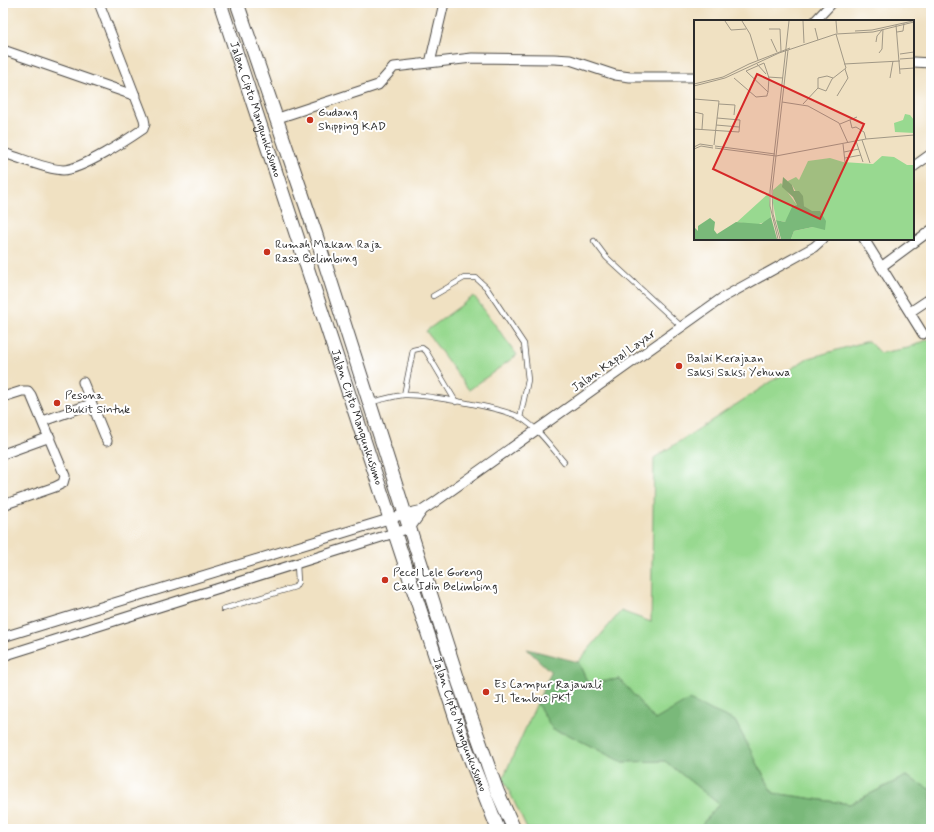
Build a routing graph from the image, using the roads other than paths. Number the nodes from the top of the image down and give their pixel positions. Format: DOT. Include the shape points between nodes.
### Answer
graph roads {
  1 [pos="99,3"];
  2 [pos="220,3"];
  3 [pos="237,3"];
  4 [pos="444,3"];
  5 [pos="832,3"];
  6 [pos="819,20"];
  7 [pos="3,50"];
  8 [pos="914,62"];
  9 [pos="430,63"];
  10 [pos="931,63"];
  11 [pos="694,77"];
  12 [pos="136,96"];
  13 [pos="275,119"];
  14 [pos="3,153"];
  15 [pos="931,154"];
  16 [pos="914,166"];
  17 [pos="931,230"];
  18 [pos="822,240"];
  19 [pos="865,240"];
  20 [pos="594,241"];
  21 [pos="881,267"];
  22 [pos="433,296"];
  23 [pos="931,298"];
  24 [pos="910,312"];
  25 [pos="683,328"];
  26 [pos="923,334"];
  27 [pos="83,382"];
  28 [pos="404,395"];
  29 [pos="3,397"];
  30 [pos="369,402"];
  31 [pos="456,402"];
  32 [pos="91,404"];
  33 [pos="520,418"];
  34 [pos="43,421"];
  35 [pos="536,429"];
  36 [pos="50,437"];
  37 [pos="107,440"];
  38 [pos="3,454"];
  39 [pos="564,462"];
  40 [pos="3,505"];
  41 [pos="423,510"];
  42 [pos="405,514"];
  43 [pos="391,519"];
  44 [pos="410,528"];
  45 [pos="396,534"];
  46 [pos="297,564"];
  47 [pos="242,565"];
  48 [pos="248,580"];
  49 [pos="222,609"];
  50 [pos="3,637"];
  51 [pos="3,656"];
  52 [pos="498,829"];
  53 [pos="514,829"];
  1 -- 12 [label="street"];
  2 -- 43 [label="street, Jalan Cipto Mangunkusumo"];
  3 -- 13 [label="street, Jalan Cipto Mangunkusumo"];
  4 -- 9 [label="street"];
  5 -- 6 [label="street"];
  7 -- 12 [label="street"];
  8 -- 10 [label="street"];
  9 -- 11 [label="street" via="472,58 570,60 615,75"];
  9 -- 13 [label="street" via="394,67 378,85"];
  12 -- 14 [label="street" via="145,124 143,130 86,163 64,170 54,169"];
  13 -- 30 [label="street, Jalan Cipto Mangunkusumo" via="315,232"];
  15 -- 16 [label="street"];
  17 -- 21 [label="street"];
  18 -- 25 [label="street, Jalan Kapal Layar" via="814,247 722,298"];
  19 -- 21 [label="street"];
  20 -- 25 [label="lane" via="606,257"];
  21 -- 24 [label="street"];
  22 -- 33 [label="lane" via="464,278 476,278 486,287 524,344 528,380"];
  23 -- 24 [label="street"];
  24 -- 26 [label="street"];
  25 -- 35 [label="street, Jalan Kapal Layar"];
  27 -- 32 [label="street"];
  28 -- 30 [label="lane"];
  28 -- 31 [label="lane" via="419,395"];
  28 -- 31 [label="lane" via="413,350 422,348"];
  29 -- 34 [label="street" via="28,391"];
  30 -- 42 [label="street, Jalan Cipto Mangunkusumo"];
  31 -- 33 [label="lane" via="502,411"];
  32 -- 34 [label="street"];
  32 -- 37 [label="street"];
  33 -- 35 [label="lane"];
  34 -- 36 [label="street"];
  35 -- 39 [label="lane"];
  35 -- 41 [label="street, Jalan Kapal Layar"];
  36 -- 38 [label="street"];
  36 -- 40 [label="street" via="64,470 63,483"];
  41 -- 42 [label="street"];
  41 -- 44 [label="street"];
  42 -- 43 [label="street"];
  42 -- 44 [label="street, Jalan Cipto Mangunkusumo"];
  43 -- 45 [label="street, Jalan Cipto Mangunkusumo"];
  43 -- 47 [label="street"];
  44 -- 45 [label="street"];
  44 -- 53 [label="street, Jalan Cipto Mangunkusumo" via="478,739"];
  45 -- 46 [label="street"];
  45 -- 52 [label="street, Jalan Cipto Mangunkusumo" via="462,740"];
  46 -- 48 [label="street"];
  46 -- 49 [label="lane" via="296,587"];
  47 -- 48 [label="street"];
  47 -- 50 [label="street"];
  48 -- 51 [label="street"];
}
